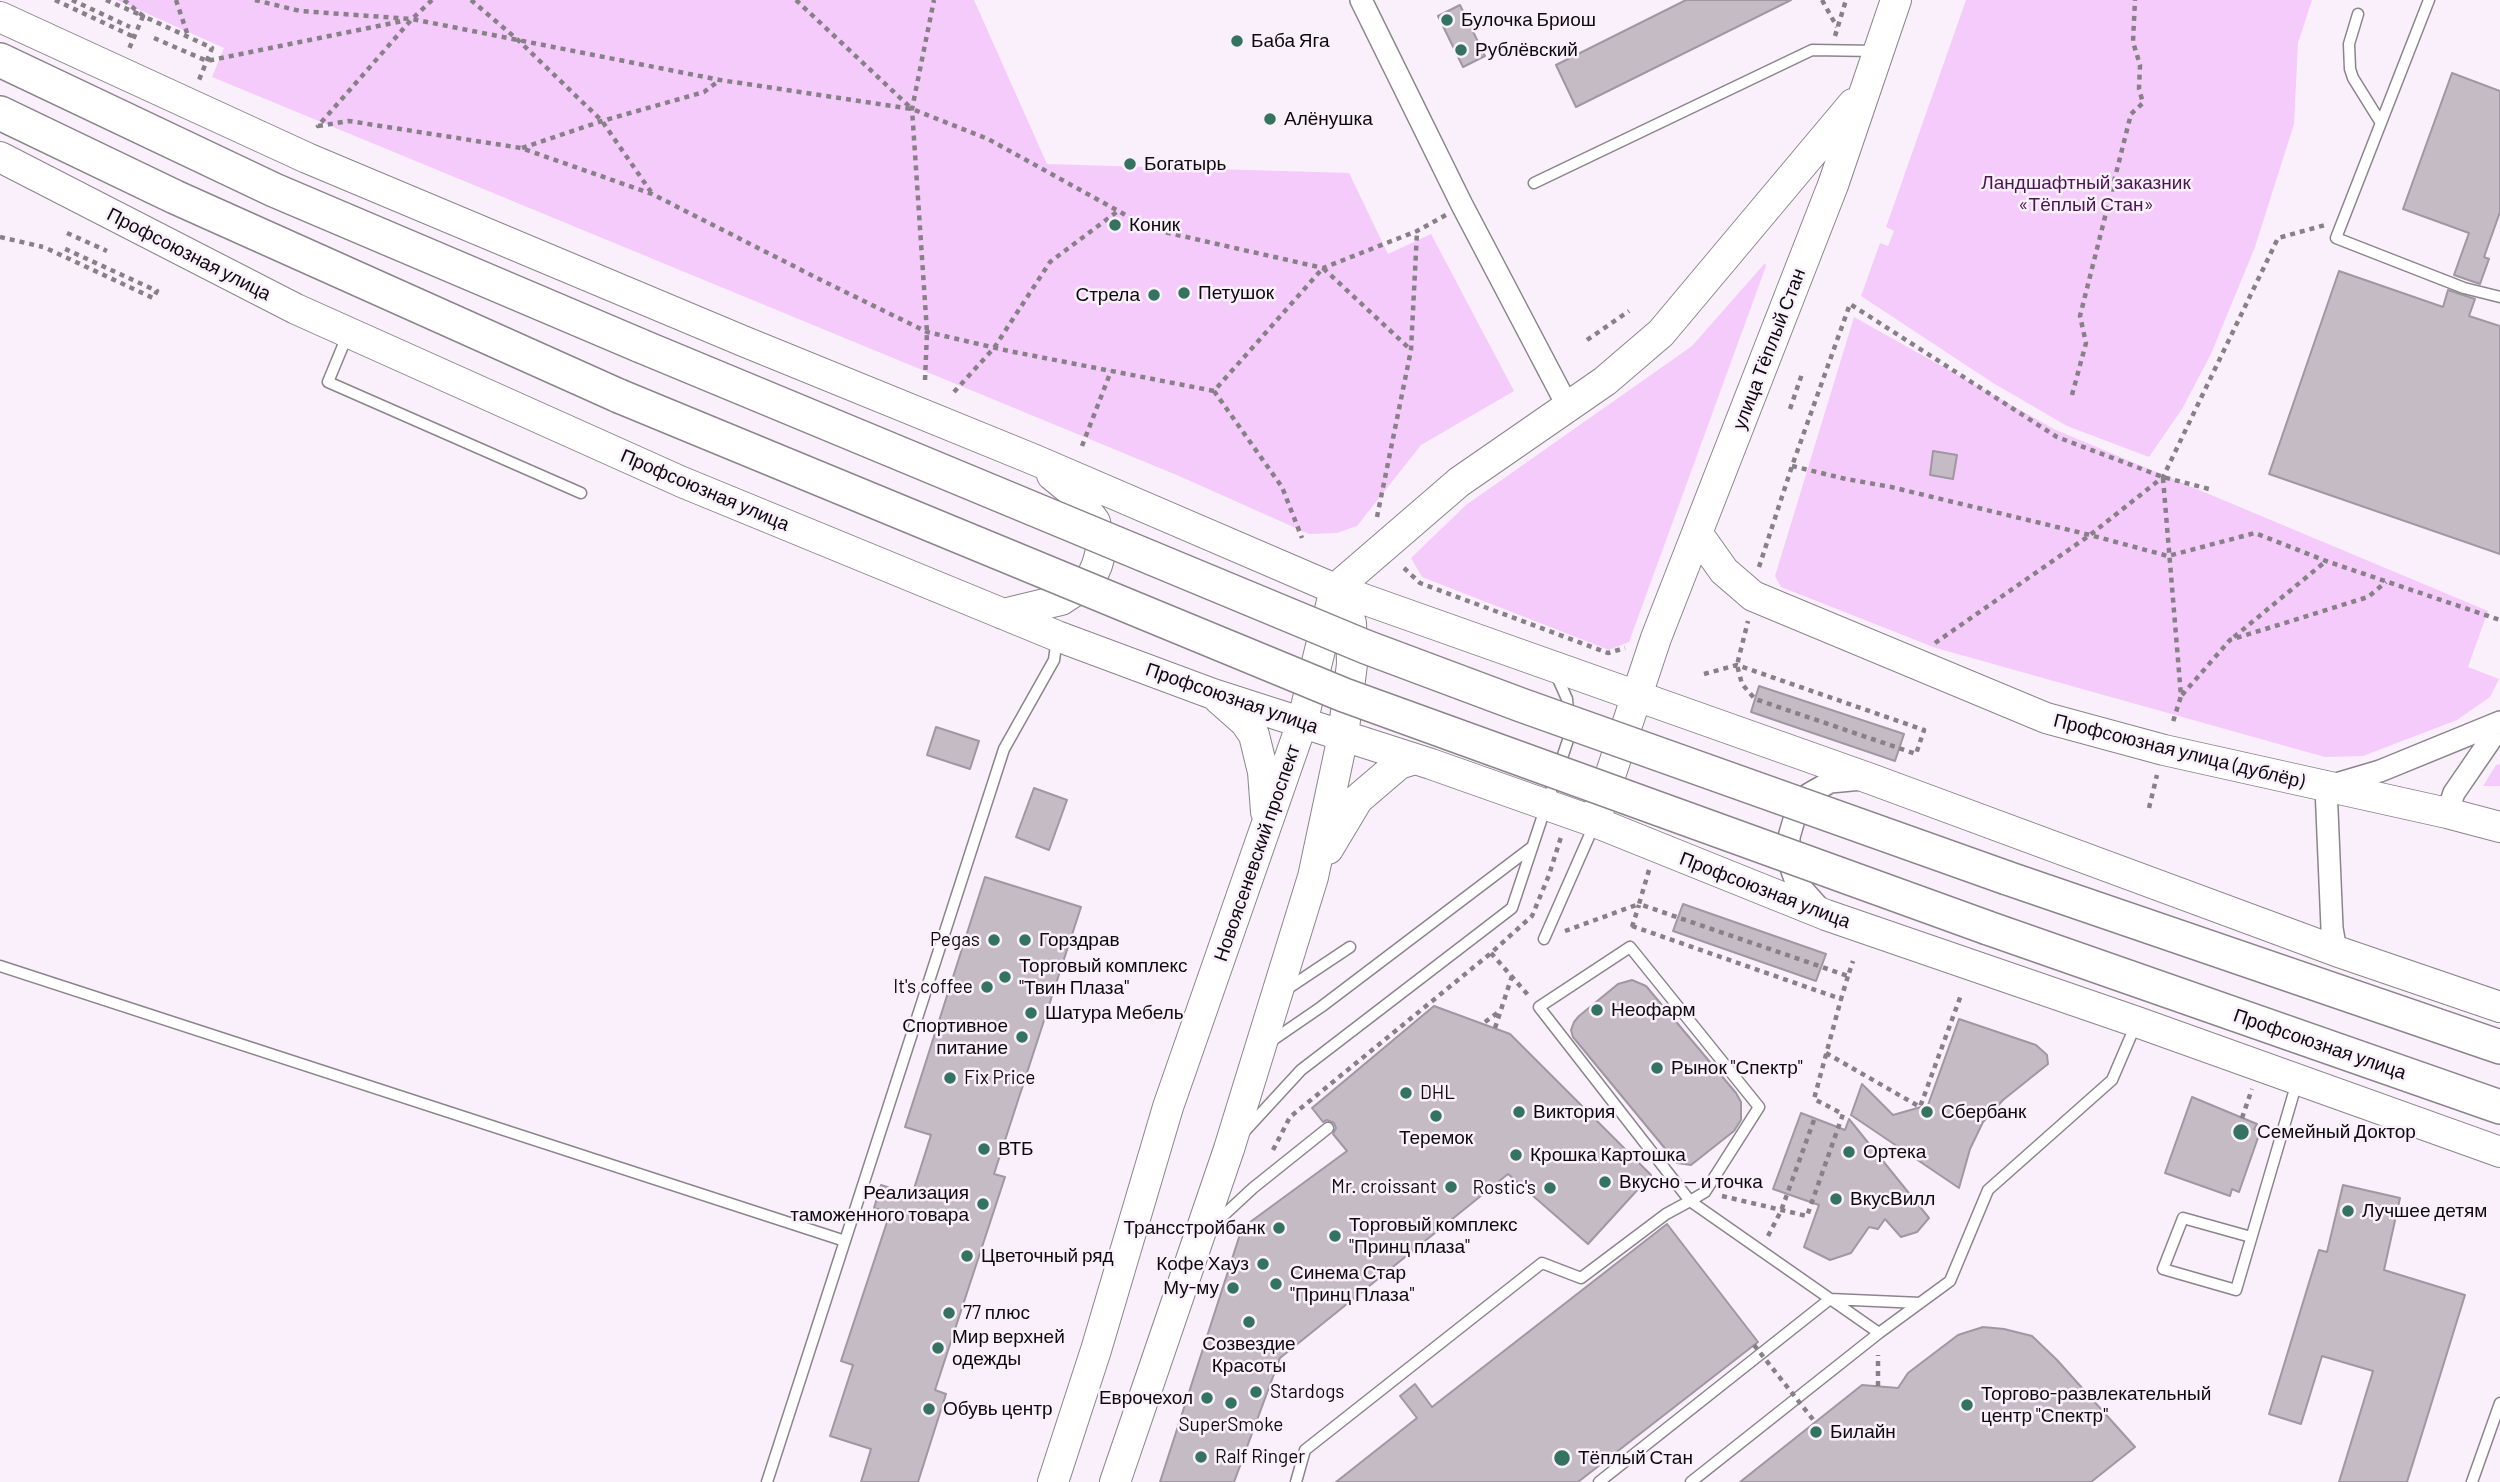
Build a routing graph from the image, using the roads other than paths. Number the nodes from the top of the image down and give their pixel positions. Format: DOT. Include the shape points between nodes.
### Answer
graph roads {
  1 [pos="1361,0"];
  2 [pos="1896,0"];
  3 [pos="2429,0"];
  4 [pos="2358,14"];
  5 [pos="0,17"];
  6 [pos="1879,51"];
  7 [pos="0,60"];
  8 [pos="1865,90"];
  9 [pos="0,113"];
  10 [pos="2381,123"];
  11 [pos="0,156"];
  12 [pos="1534,183"];
  13 [pos="2500,297"];
  14 [pos="348,333"];
  15 [pos="1567,405"];
  16 [pos="1035,460"];
  17 [pos="581,493"];
  18 [pos="1697,533"];
  19 [pos="1335,589"];
  20 [pos="1003,614"];
  21 [pos="1057,636"];
  22 [pos="1552,667"];
  23 [pos="1213,694"];
  24 [pos="1637,696"];
  25 [pos="1302,723"];
  26 [pos="2500,724"];
  27 [pos="1343,736"];
  28 [pos="1415,759"];
  29 [pos="1871,779"];
  30 [pos="2326,787"];
  31 [pos="1546,806"];
  32 [pos="2447,813"];
  33 [pos="1267,826"];
  34 [pos="2500,827"];
  35 [pos="1591,832"];
  36 [pos="1532,846"];
  37 [pos="1313,877"];
  38 [pos="1826,915"];
  39 [pos="1544,939"];
  40 [pos="1350,947"];
  41 [pos="2336,951"];
  42 [pos="0,966"];
  43 [pos="1276,996"];
  44 [pos="2500,1007"];
  45 [pos="2137,1021"];
  46 [pos="2500,1047"];
  47 [pos="1259,1050"];
  48 [pos="2298,1080"];
  49 [pos="2500,1107"];
  50 [pos="1328,1128"];
  51 [pos="1229,1149"];
  52 [pos="2500,1153"];
  53 [pos="1690,1201"];
  54 [pos="2251,1237"];
  55 [pos="1199,1238"];
  56 [pos="845,1241"];
  57 [pos="1830,1298"];
  58 [pos="1920,1303"];
  59 [pos="1879,1333"];
  60 [pos="2500,1403"];
  61 [pos="767,1482"];
  62 [pos="1053,1482"];
  63 [pos="1115,1482"];
  64 [pos="1296,1482"];
  65 [pos="1599,1482"];
  66 [pos="1691,1482"];
  67 [pos="2472,1482"];
  1 -- 15 [label="street"];
  2 -- 6 [label="main road, улица Тёплый Стан"];
  3 -- 10 [label="lane"];
  4 -- 10 [label="lane" via="2348,44 2348,61 2353,78"];
  5 -- 16 [label="main road" via="307,158"];
  6 -- 8 [label="main road, улица Тёплый Стан"];
  6 -- 12 [label="lane" via="1812,50"];
  7 -- 46 [label="main road, bridge" via="274,190 1366,647 2007,878"];
  8 -- 15 [label="main road" via="1661,333 1605,381"];
  8 -- 18 [label="main road, улица Тёплый Стан" via="1833,185"];
  9 -- 49 [label="main road, Профсоюзная улица, bridge" via="174,197 619,396 1344,695"];
  10 -- 13 [label="lane" via="2336,238 2464,288"];
  11 -- 14 [label="main road, Профсоюзная улица"];
  14 -- 17 [label="lane" via="328,382"];
  14 -- 20 [label="main road, Профсоюзная улица" via="682,482"];
  15 -- 19 [label="main road" via="1459,482"];
  16 -- 19 [label="main road"];
  16 -- 20 [label="main road" via="1074,493 1088,512 1101,551 1090,580 1061,600"];
  18 -- 24 [label="main road, улица Тёплый Стан"];
  18 -- 30 [label="main road, Профсоюзная улица (дублёр)" via="1724,571 1753,596 2046,718"];
  19 -- 22 [label="main road"];
  19 -- 25 [label="main road, Новоясеневский проспект"];
  19 -- 27 [label="main road" via="1351,623 1352,664"];
  20 -- 21 [label="main road, Профсоюзная улица"];
  21 -- 23 [label="main road, Профсоюзная улица"];
  21 -- 56 [label="lane" via="1054,660 1004,749"];
  22 -- 24 [label="main road"];
  22 -- 31 [label="lane" via="1567,699 1570,734"];
  23 -- 25 [label="main road, Профсоюзная улица"];
  23 -- 33 [label="main road" via="1254,735 1263,772"];
  24 -- 29 [label="main road"];
  24 -- 35 [label="main road, улица Тёплый Стан"];
  25 -- 27 [label="main road, Профсоюзная улица"];
  25 -- 33 [label="main road, Новоясеневский проспект"];
  26 -- 30 [label="street"];
  26 -- 32 [label="street" via="2454,793"];
  27 -- 28 [label="main road, Профсоюзная улица"];
  27 -- 37 [label="main road"];
  28 -- 31 [label="main road, Профсоюзная улица"];
  28 -- 37 [label="main road" via="1399,764 1358,799"];
  29 -- 38 [label="street" via="1830,782 1809,794 1788,837 1788,862 1796,882"];
  29 -- 41 [label="main road"];
  30 -- 32 [label="main road, Профсоюзная улица (дублёр)"];
  30 -- 41 [label="street"];
  31 -- 35 [label="main road, Профсоюзная улица"];
  31 -- 36 [label="lane"];
  32 -- 34 [label="main road, Профсоюзная улица (дублёр)"];
  33 -- 62 [label="main road, Новоясеневский проспект" via="1168,1107"];
  35 -- 38 [label="main road, Профсоюзная улица"];
  35 -- 39 [label="lane"];
  36 -- 47 [label="lane"];
  36 -- 51 [label="lane" via="1513,908 1301,1070"];
  37 -- 43 [label="main road"];
  38 -- 45 [label="main road, Профсоюзная улица"];
  40 -- 43 [label="lane"];
  41 -- 44 [label="main road"];
  42 -- 56 [label="lane"];
  43 -- 47 [label="main road"];
  45 -- 48 [label="main road, Профсоюзная улица"];
  45 -- 58 [label="lane" via="2112,1080 1988,1190 1950,1281"];
  47 -- 51 [label="main road"];
  48 -- 52 [label="main road, Профсоюзная улица"];
  48 -- 54 [label="lane"];
  50 -- 55 [label="lane"];
  51 -- 55 [label="main road"];
  53 -- 53 [label="lane" via="1539,1007 1630,947 1759,1107 1705,1192"];
  53 -- 57 [label="lane"];
  53 -- 64 [label="lane" via="1581,1278 1542,1263 1304,1450"];
  54 -- 54 [label="lane" via="2236,1290 2163,1269 2183,1218"];
  55 -- 63 [label="main road"];
  56 -- 61 [label="lane"];
  57 -- 58 [label="lane"];
  57 -- 59 [label="lane"];
  57 -- 65 [label="lane"];
  58 -- 59 [label="lane"];
  59 -- 66 [label="lane"];
  60 -- 67 [label="lane"];
}
